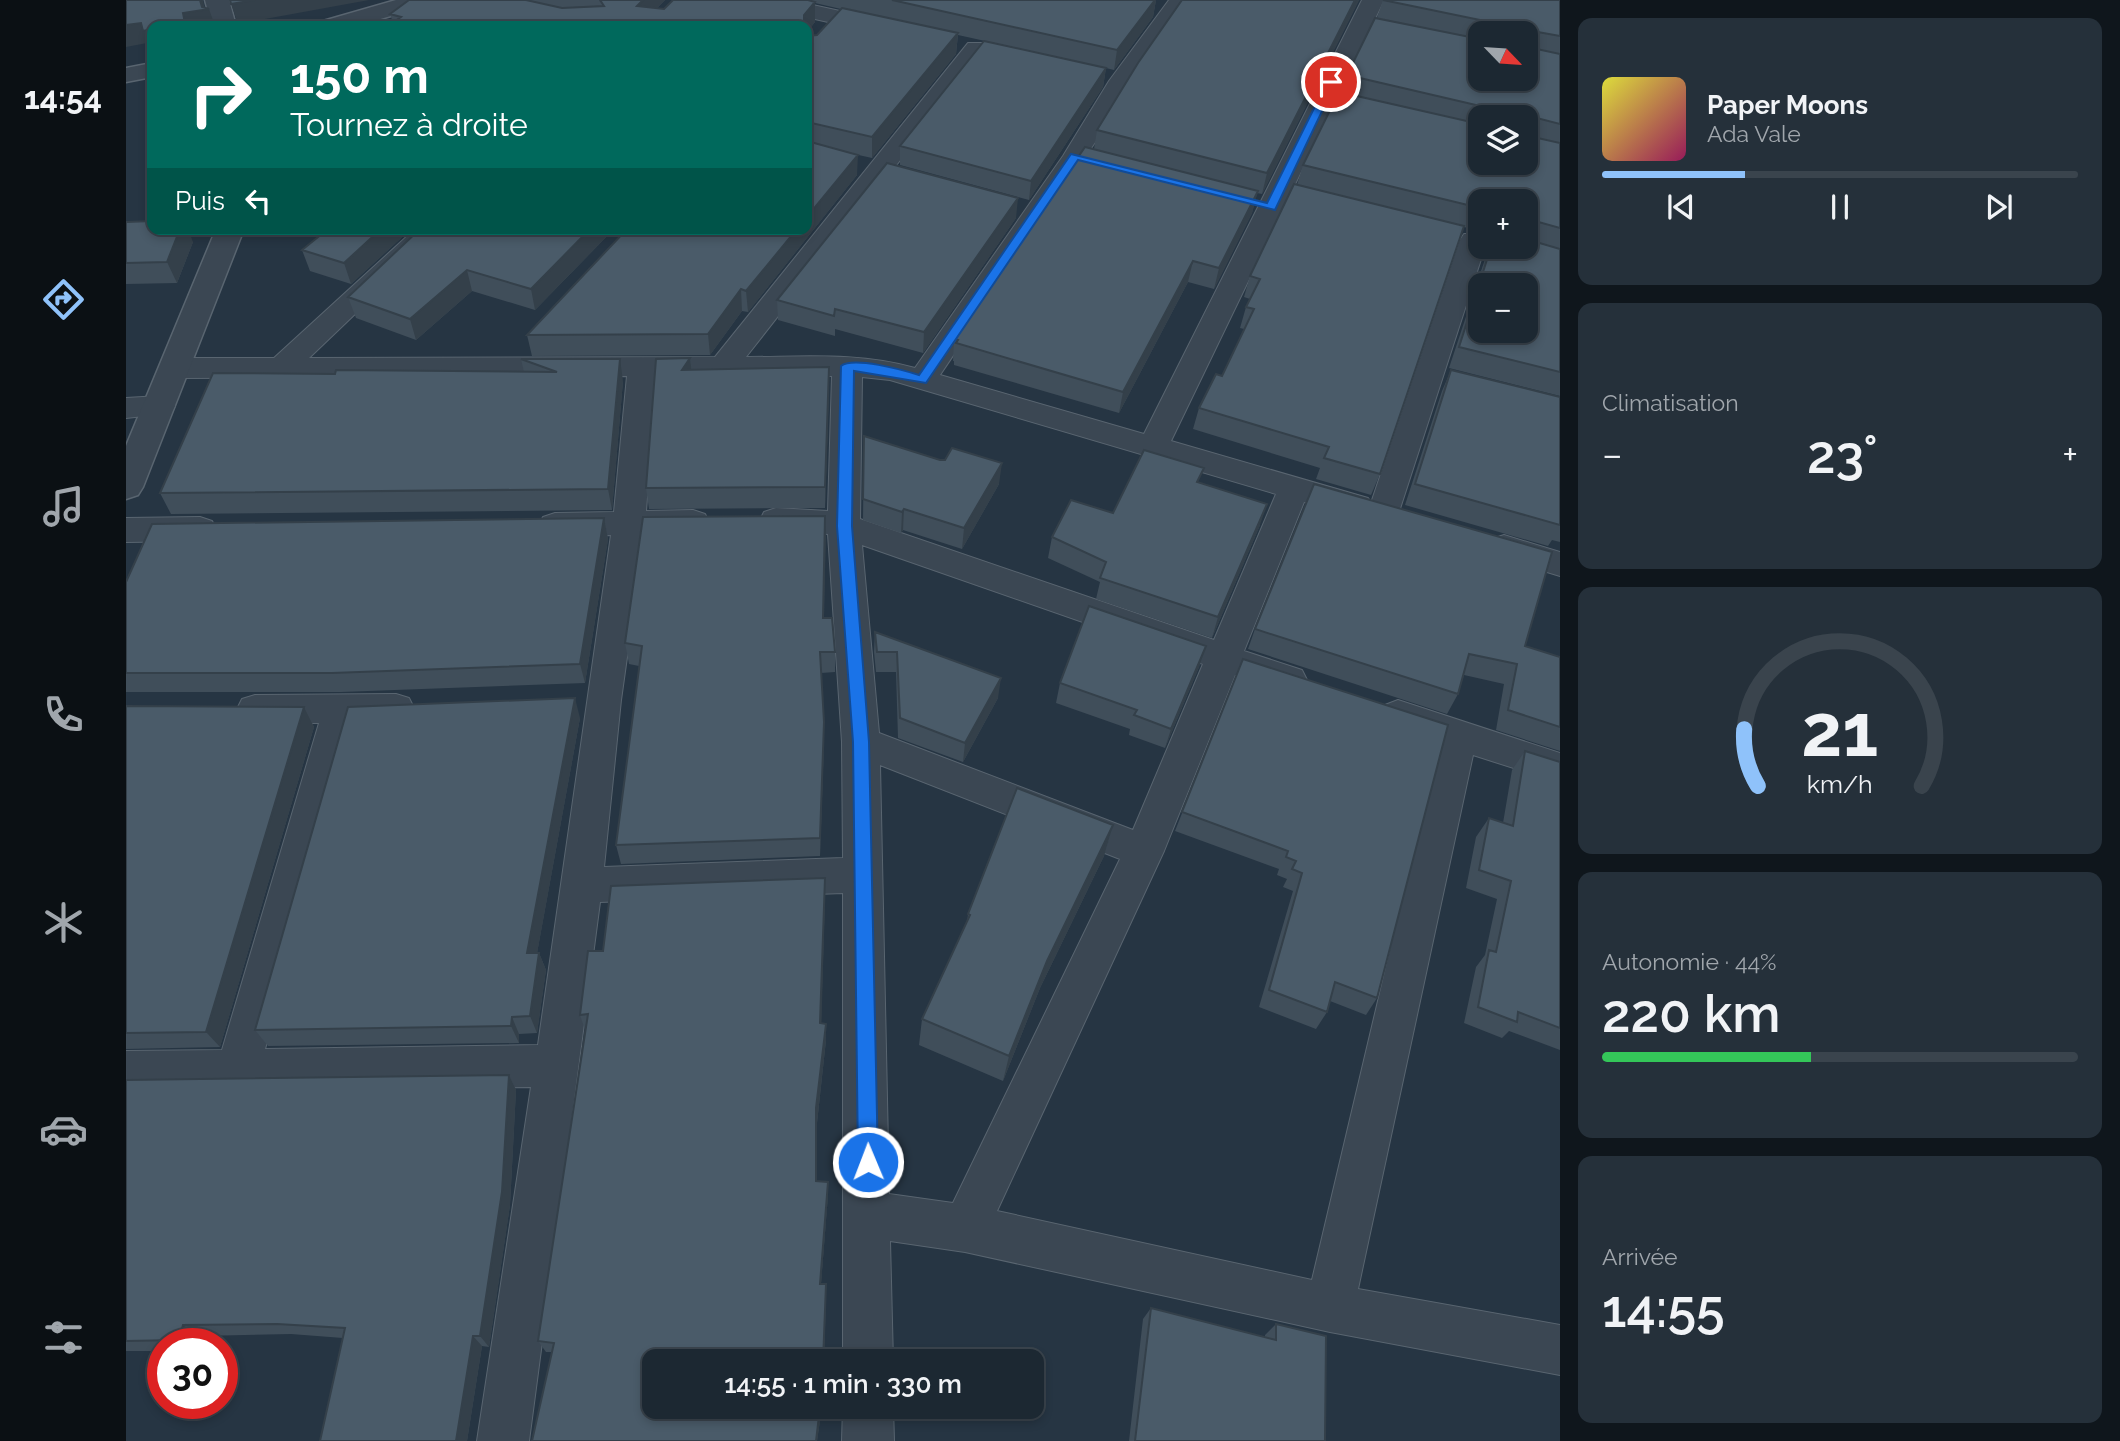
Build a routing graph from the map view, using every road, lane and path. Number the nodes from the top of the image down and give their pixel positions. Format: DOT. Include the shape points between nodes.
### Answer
graph roads {
  1 [pos="216,0"];
  2 [pos="760,0"];
  3 [pos="1373,0"];
  4 [pos="407,2"];
  5 [pos="1166,5"];
  6 [pos="222,21"];
  7 [pos="348,21"];
  8 [pos="1359,26"];
  9 [pos="900,31"];
  10 [pos="1386,31"];
  11 [pos="1002,54"];
  12 [pos="147,71"];
  13 [pos="126,75"];
  14 [pos="1095,75"];
  15 [pos="1121,81"];
  16 [pos="1322,101"];
  17 [pos="1348,107"];
  18 [pos="1075,156"];
  19 [pos="1101,163"];
  20 [pos="865,167"];
  21 [pos="903,177"];
  22 [pos="1304,198"];
  23 [pos="1274,200"];
  24 [pos="1244,201"];
  25 [pos="1009,205"];
  26 [pos="1035,212"];
  27 [pos="228,235"];
  28 [pos="425,235"];
  29 [pos="1467,238"];
  30 [pos="529,338"];
  31 [pos="724,365"];
  32 [pos="847,366"];
  33 [pos="282,367"];
  34 [pos="175,368"];
  35 [pos="501,368"];
  36 [pos="642,369"];
  37 [pos="922,380"];
  38 [pos="160,406"];
  39 [pos="126,408"];
  40 [pos="1153,447"];
  41 [pos="126,486"];
  42 [pos="1294,488"];
  43 [pos="629,524"];
  44 [pos="531,525"];
  45 [pos="845,526"];
  46 [pos="224,529"];
  47 [pos="126,530"];
  48 [pos="1472,538"];
  49 [pos="1560,564"];
  50 [pos="1223,658"];
  51 [pos="1315,688"];
  52 [pos="1367,705"];
  53 [pos="424,706"];
  54 [pos="224,708"];
  55 [pos="341,710"];
  56 [pos="1459,735"];
  57 [pos="861,742"];
  58 [pos="1560,768"];
  59 [pos="1144,851"];
  60 [pos="863,876"];
  61 [pos="582,885"];
  62 [pos="555,1066"];
  63 [pos="238,1069"];
  64 [pos="126,1072"];
  65 [pos="869,1215"];
  66 [pos="965,1227"];
  67 [pos="1329,1308"];
  68 [pos="869,1349"];
  69 [pos="1560,1350"];
  70 [pos="868,1419"];
  71 [pos="503,1441"];
  72 [pos="868,1441"];
  1 -- 6 [label="street"];
  2 -- 9 [label="street" via="829,25"];
  3 -- 8 [label="street"];
  4 -- 7 [label="street"];
  5 -- 15 [label="street"];
  8 -- 10 [label="street"];
  8 -- 16 [label="street"];
  11 -- 20 [label="street" via="963,45"];
  12 -- 13 [label="street"];
  14 -- 15 [label="street"];
  15 -- 18 [label="street"];
  16 -- 17 [label="street"];
  16 -- 23 [label="street"];
  18 -- 19 [label="street"];
  18 -- 26 [label="street"];
  20 -- 21 [label="street"];
  20 -- 31 [label="street"];
  22 -- 23 [label="street"];
  23 -- 24 [label="street"];
  23 -- 40 [label="street"];
  25 -- 26 [label="street"];
  26 -- 37 [label="street"];
  27 -- 34 [label="street"];
  28 -- 33 [label="street"];
  29 -- 42 [label="street" via="1441,378 1396,517"];
  30 -- 35 [label="street"];
  31 -- 32 [label="street"];
  31 -- 36 [label="street"];
  32 -- 37 [label="street"];
  32 -- 45 [label="street"];
  33 -- 34 [label="street"];
  33 -- 35 [label="street"];
  34 -- 38 [label="street"];
  35 -- 36 [label="street"];
  36 -- 43 [label="street"];
  37 -- 40 [label="street"];
  38 -- 39 [label="street"];
  38 -- 41 [label="street"];
  40 -- 42 [label="street"];
  42 -- 50 [label="street"];
  43 -- 44 [label="street"];
  43 -- 45 [label="street" via="800,520"];
  43 -- 61 [label="street" via="590,700"];
  45 -- 50 [label="street"];
  45 -- 57 [label="street"];
  46 -- 47 [label="street"];
  48 -- 49 [label="street"];
  50 -- 51 [label="street"];
  50 -- 59 [label="street"];
  52 -- 56 [label="street"];
  53 -- 55 [label="street"];
  54 -- 55 [label="street"];
  55 -- 63 [label="street"];
  56 -- 58 [label="street"];
  56 -- 67 [label="street"];
  57 -- 59 [label="street"];
  57 -- 60 [label="street"];
  59 -- 66 [label="street"];
  60 -- 61 [label="street"];
  60 -- 65 [label="street"];
  61 -- 62 [label="street"];
  62 -- 63 [label="street"];
  62 -- 71 [label="street"];
  63 -- 64 [label="street"];
  65 -- 66 [label="street"];
  65 -- 68 [label="street"];
  66 -- 67 [label="street"];
  67 -- 69 [label="street"];
  70 -- 72 [label="street"];
}
